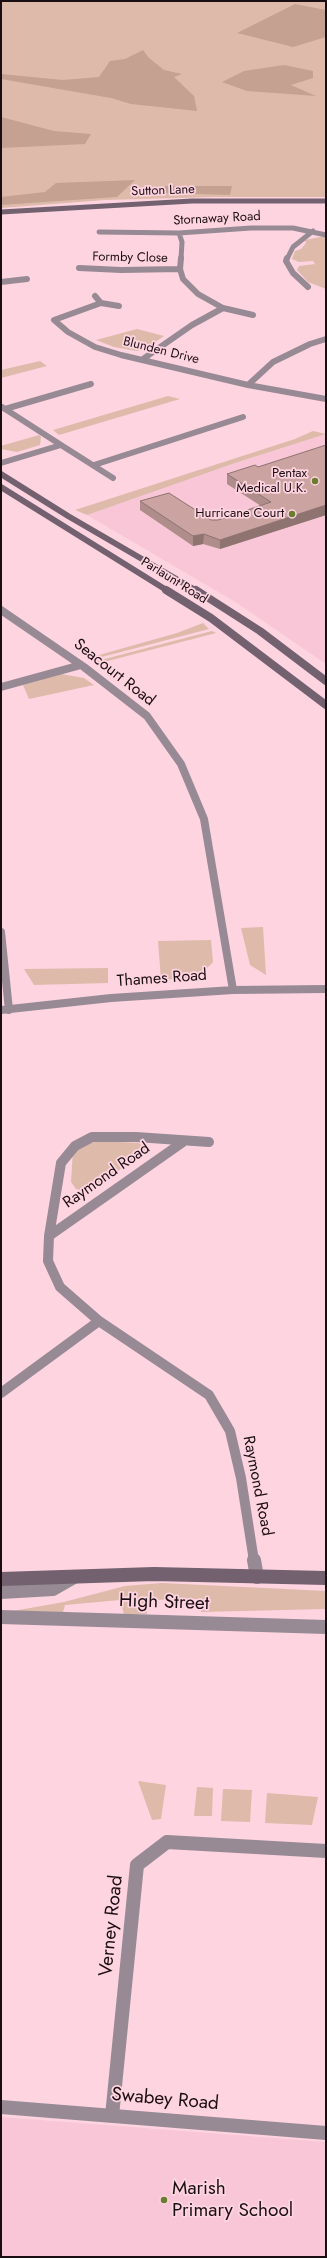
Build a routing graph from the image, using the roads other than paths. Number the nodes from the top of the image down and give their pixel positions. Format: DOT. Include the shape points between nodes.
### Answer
graph roads {
  1 [pos="326,201"];
  2 [pos="1,212"];
  3 [pos="108,225"];
  4 [pos="313,231"];
  5 [pos="99,232"];
  6 [pos="109,233"];
  7 [pos="179,233"];
  8 [pos="326,235"];
  9 [pos="79,268"];
  10 [pos="180,269"];
  11 [pos="27,279"];
  12 [pos="1,282"];
  13 [pos="308,287"];
  14 [pos="96,296"];
  15 [pos="100,303"];
  16 [pos="119,306"];
  17 [pos="223,308"];
  18 [pos="253,315"];
  19 [pos="326,339"];
  20 [pos="143,360"];
  21 [pos="91,384"];
  22 [pos="248,385"];
  23 [pos="326,399"];
  24 [pos="3,408"];
  25 [pos="243,417"];
  26 [pos="61,445"];
  27 [pos="1,463"];
  28 [pos="94,465"];
  29 [pos="1,474"];
  30 [pos="113,478"];
  31 [pos="1,487"];
  32 [pos="1,610"];
  33 [pos="81,665"];
  34 [pos="326,681"];
  35 [pos="1,687"];
  36 [pos="326,706"];
  37 [pos="1,932"];
  38 [pos="326,989"];
  39 [pos="233,990"];
  40 [pos="5,1010"];
  41 [pos="183,1142"];
  42 [pos="209,1142"];
  43 [pos="49,1236"];
  44 [pos="99,1321"];
  45 [pos="1,1393"];
  46 [pos="76,1576"];
  47 [pos="257,1577"];
  48 [pos="1,1578"];
  49 [pos="326,1578"];
  50 [pos="1,1592"];
  51 [pos="1,1617"];
  52 [pos="326,1627"];
  53 [pos="326,1851"];
  54 [pos="1,2107"];
  55 [pos="112,2116"];
  56 [pos="326,2133"];
  1 -- 2 [label="street, Sutton Lane" via="192,201"];
  3 -- 6 [label="street"];
  4 -- 7 [label="street, Stornaway Road" via="293,228 252,228"];
  4 -- 8 [label="street, Stornaway Road"];
  4 -- 13 [label="street" via="293,247 286,261 293,273"];
  5 -- 6 [label="street, Stornaway Road"];
  6 -- 7 [label="street, Stornaway Road"];
  7 -- 10 [label="street" via="182,242"];
  9 -- 10 [label="street, Formby Close"];
  10 -- 17 [label="street" via="183,279 198,294"];
  11 -- 12 [label="street"];
  14 -- 15 [label="street"];
  15 -- 16 [label="street"];
  15 -- 20 [label="street, Blunden Drive" via="54,320 68,332 95,347"];
  17 -- 18 [label="street"];
  17 -- 20 [label="street" via="192,325"];
  19 -- 22 [label="street" via="272,362"];
  20 -- 22 [label="street, Blunden Drive"];
  21 -- 24 [label="street"];
  22 -- 23 [label="street, Blunden Drive"];
  24 -- 26 [label="street"];
  25 -- 28 [label="street"];
  26 -- 27 [label="street"];
  26 -- 28 [label="street"];
  28 -- 30 [label="street"];
  29 -- 34 [label="street, Parlaunt Road" via="243,620"];
  31 -- 36 [label="street, Parlaunt Road" via="211,618"];
  32 -- 33 [label="street, Seacourt Road"];
  33 -- 35 [label="street"];
  33 -- 39 [label="street, Seacourt Road" via="147,716 181,764 204,819"];
  37 -- 40 [label="street"];
  38 -- 39 [label="street, Thames Road"];
  39 -- 40 [label="street, Thames Road" via="111,998"];
  41 -- 42 [label="street, Raymond Road"];
  41 -- 43 [label="street, Raymond Road"];
  41 -- 43 [label="street, Raymond Road" via="92,1138 74,1146 61,1162"];
  43 -- 44 [label="street, Raymond Road" via="48,1261 60,1287"];
  44 -- 45 [label="street"];
  44 -- 47 [label="street, Raymond Road" via="209,1395 230,1431 241,1478"];
  46 -- 47 [label="street, High Street" via="154,1574"];
  46 -- 48 [label="street, High Street"];
  46 -- 50 [label="street" via="53,1589"];
  47 -- 49 [label="street, High Street"];
  51 -- 52 [label="street, High Street"];
  53 -- 55 [label="street, Verney Road" via="167,1842 137,1865"];
  54 -- 55 [label="street, Swabey Road"];
  55 -- 56 [label="street, Swabey Road"];
}
